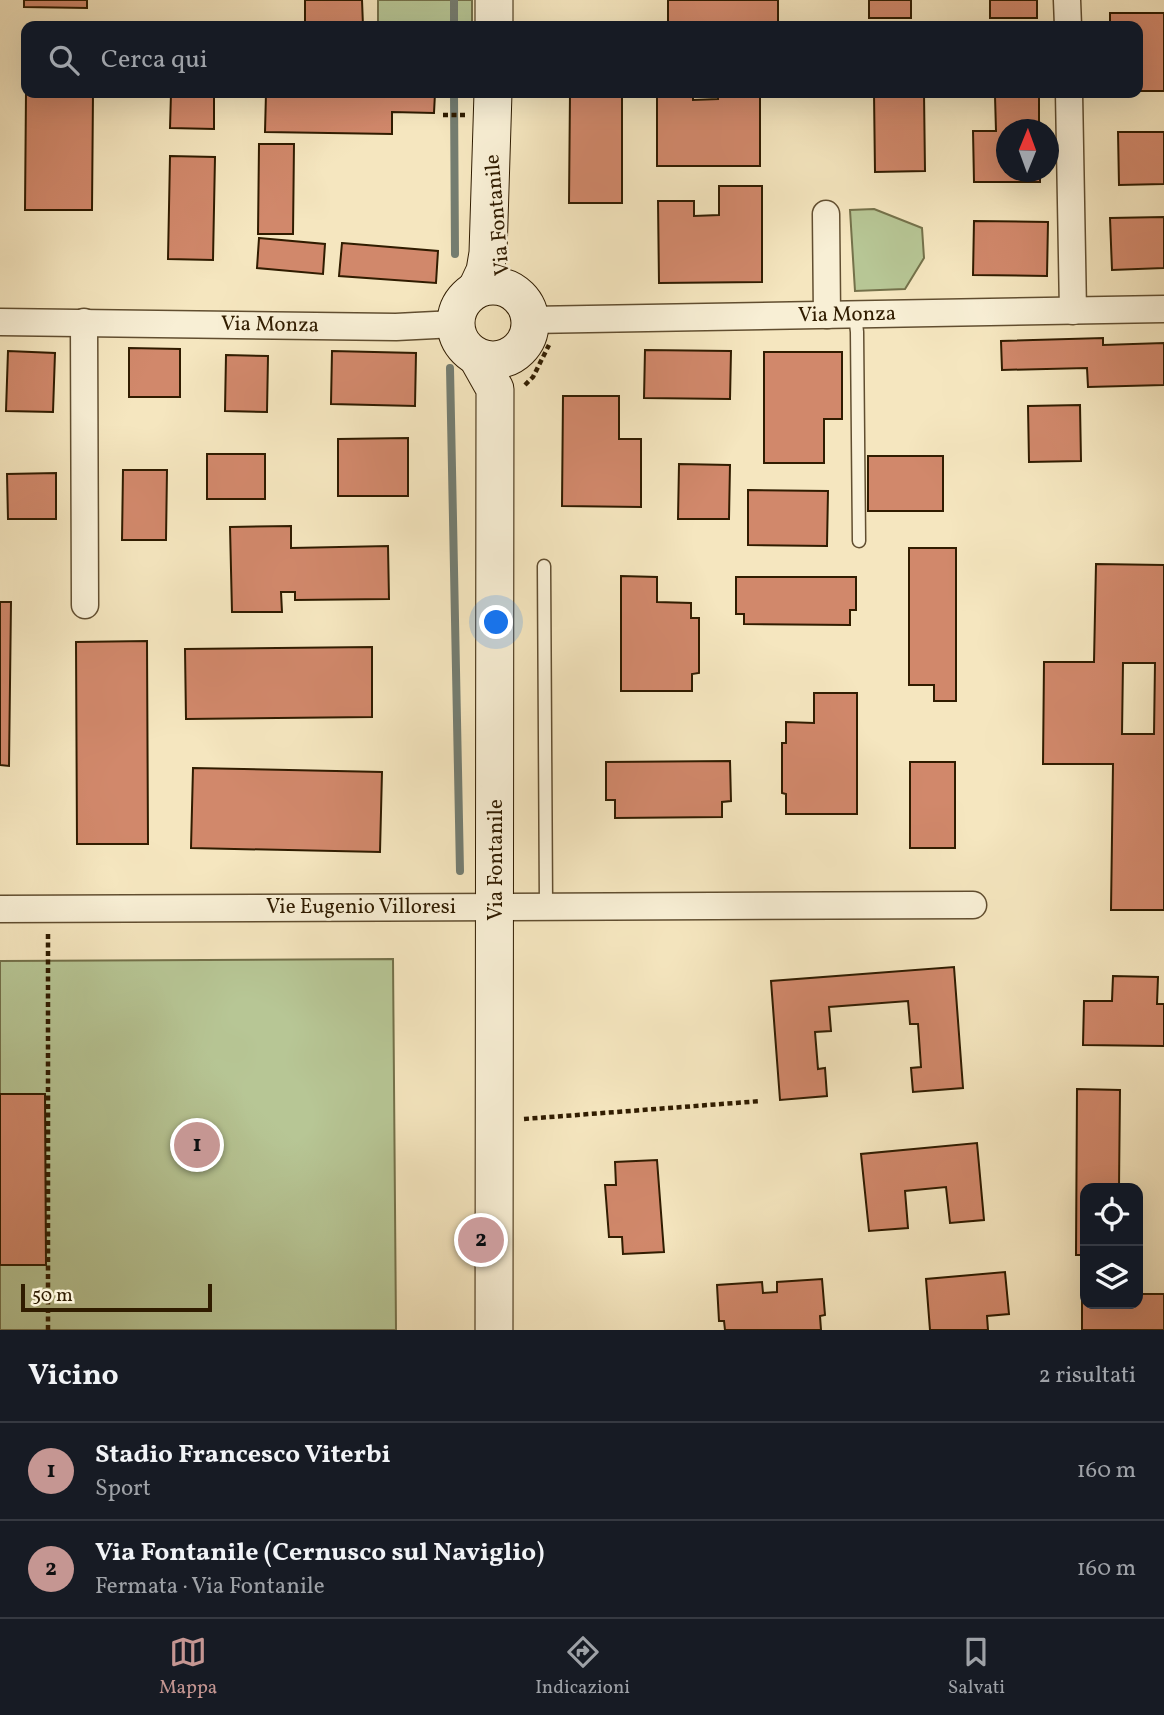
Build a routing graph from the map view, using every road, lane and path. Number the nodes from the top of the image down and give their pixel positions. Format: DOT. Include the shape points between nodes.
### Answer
graph roads {
  1 [pos="494,0"];
  2 [pos="1067,0"];
  3 [pos="494,21"];
  4 [pos="1068,21"];
  5 [pos="493,98"];
  6 [pos="1069,98"];
  7 [pos="446,115"];
  8 [pos="458,115"];
  9 [pos="826,214"];
  10 [pos="491,288"];
  11 [pos="1164,309"];
  12 [pos="1073,311"];
  13 [pos="855,314"];
  14 [pos="827,315"];
  15 [pos="530,320"];
  16 [pos="0,322"];
  17 [pos="84,322"];
  18 [pos="455,324"];
  19 [pos="515,353"];
  20 [pos="477,357"];
  21 [pos="495,389"];
  22 [pos="859,541"];
  23 [pos="544,566"];
  24 [pos="85,605"];
  25 [pos="973,905"];
  26 [pos="546,906"];
  27 [pos="496,907"];
  28 [pos="0,909"];
  29 [pos="48,933"];
  30 [pos="761,1101"];
  31 [pos="514,1119"];
  32 [pos="48,1330"];
  33 [pos="494,1330"];
  1 -- 3 [label="street"];
  2 -- 4 [label="street"];
  5 -- 10 [label="street, Via Fontanile" via="500,257"];
  6 -- 12 [label="street"];
  7 -- 8 [label="path"];
  9 -- 14 [label="street"];
  10 -- 15 [label="street" via="516,293"];
  10 -- 18 [label="street" via="468,294"];
  11 -- 12 [label="street, Via Monza"];
  12 -- 13 [label="street, Via Monza"];
  13 -- 14 [label="street, Via Monza"];
  13 -- 22 [label="lane"];
  14 -- 15 [label="street, Via Monza"];
  15 -- 19 [label="street" via="527,338"];
  16 -- 17 [label="street, Via Monza"];
  17 -- 18 [label="street, Via Monza"];
  17 -- 24 [label="street"];
  18 -- 20 [label="street" via="463,345"];
  19 -- 20 [label="street" via="492,360"];
  19 -- 21 [label="street, Via Fontanile"];
  20 -- 21 [label="street, Via Fontanile"];
  21 -- 27 [label="street, Via Fontanile"];
  23 -- 26 [label="lane"];
  25 -- 26 [label="street, Vie Eugenio Villoresi"];
  26 -- 27 [label="street, Vie Eugenio Villoresi"];
  27 -- 28 [label="street, Vie Eugenio Villoresi"];
  27 -- 33 [label="street, Via Fontanile"];
  29 -- 32 [label="path"];
  30 -- 31 [label="path"];
}
